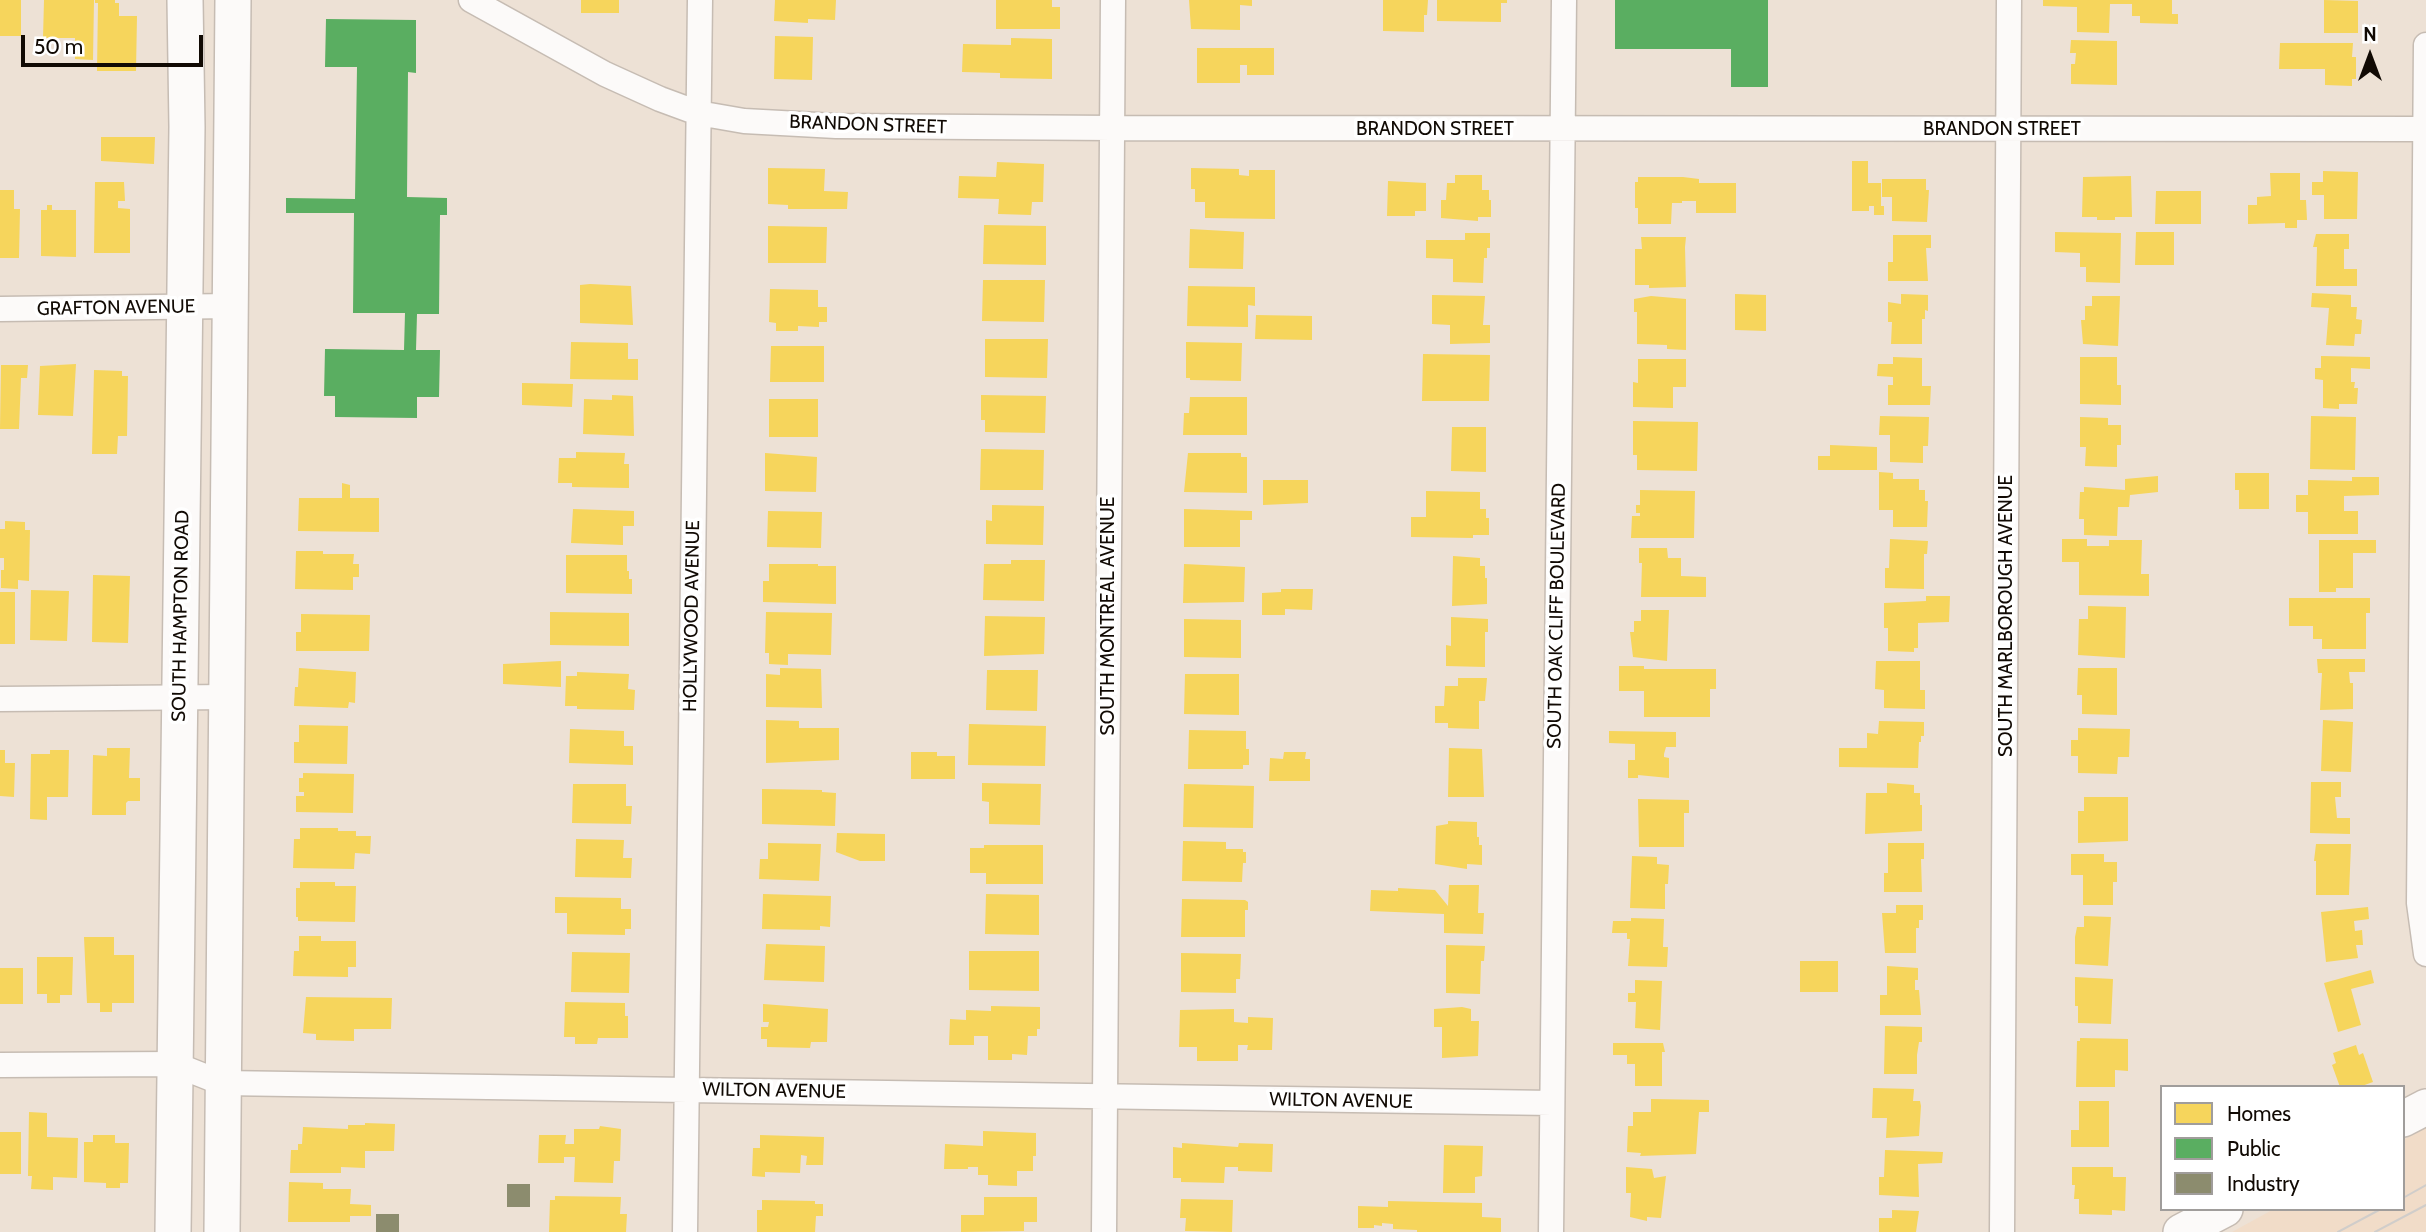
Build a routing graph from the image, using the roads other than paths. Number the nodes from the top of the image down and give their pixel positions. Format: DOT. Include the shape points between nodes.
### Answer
graph roads {
  1 [pos="185,0"];
  2 [pos="233,0"];
  3 [pos="471,0"];
  4 [pos="700,0"];
  5 [pos="1113,0"];
  6 [pos="1564,0"];
  7 [pos="2009,0"];
  8 [pos="2426,45"];
  9 [pos="698,113"];
  10 [pos="1112,128"];
  11 [pos="1563,129"];
  12 [pos="2009,129"];
  13 [pos="2425,129"];
  14 [pos="232,306"];
  15 [pos="184,307"];
  16 [pos="0,309"];
  17 [pos="229,697"];
  18 [pos="0,699"];
  19 [pos="181,699"];
  20 [pos="2426,954"];
  21 [pos="174,1064"];
  22 [pos="0,1065"];
  23 [pos="222,1083"];
  24 [pos="687,1091"];
  25 [pos="1105,1096"];
  26 [pos="1552,1103"];
  27 [pos="2426,1107"];
  28 [pos="2405,1118"];
  29 [pos="2221,1211"];
  30 [pos="173,1232"];
  31 [pos="222,1232"];
  32 [pos="685,1232"];
  33 [pos="1104,1232"];
  34 [pos="1551,1232"];
  35 [pos="2002,1232"];
  36 [pos="2181,1232"];
  1 -- 15 [label="main road, SOUTH HAMPTON ROAD"];
  2 -- 14 [label="main road"];
  3 -- 9 [label="street, BRANDON STREET" via="605,74"];
  4 -- 9 [label="street, HOLLYWOOD AVENUE"];
  5 -- 10 [label="street, SOUTH MONTREAL AVENUE"];
  6 -- 11 [label="street, SOUTH OAK CLIFF BOULEVARD"];
  7 -- 12 [label="street, SOUTH MARLBOROUGH AVENUE"];
  8 -- 13 [label="street"];
  9 -- 10 [label="street, BRANDON STREET" via="744,121 836,126"];
  9 -- 24 [label="street, HOLLYWOOD AVENUE"];
  10 -- 11 [label="street, BRANDON STREET"];
  10 -- 25 [label="street, SOUTH MONTREAL AVENUE"];
  11 -- 12 [label="street, BRANDON STREET"];
  11 -- 26 [label="street, SOUTH OAK CLIFF BOULEVARD"];
  12 -- 13 [label="street, BRANDON STREET"];
  12 -- 35 [label="street, SOUTH MARLBOROUGH AVENUE"];
  13 -- 20 [label="street" via="2419,903"];
  14 -- 15 [label="street, GRAFTON AVENUE"];
  14 -- 17 [label="main road"];
  15 -- 16 [label="street, GRAFTON AVENUE"];
  15 -- 19 [label="main road, SOUTH HAMPTON ROAD"];
  17 -- 19 [label="street"];
  17 -- 23 [label="main road"];
  18 -- 19 [label="street"];
  19 -- 21 [label="main road, SOUTH HAMPTON ROAD"];
  21 -- 22 [label="street, WILTON AVENUE"];
  21 -- 23 [label="street, WILTON AVENUE"];
  21 -- 30 [label="main road, SOUTH HAMPTON ROAD"];
  23 -- 24 [label="street, WILTON AVENUE"];
  23 -- 31 [label="main road"];
  24 -- 25 [label="street, WILTON AVENUE"];
  24 -- 32 [label="street, HOLLYWOOD AVENUE"];
  25 -- 26 [label="street, WILTON AVENUE"];
  25 -- 33 [label="street, SOUTH MONTREAL AVENUE"];
  26 -- 34 [label="street, SOUTH OAK CLIFF BOULEVARD"];
  27 -- 28 [label="main road"];
  29 -- 36 [label="main road"];
}
